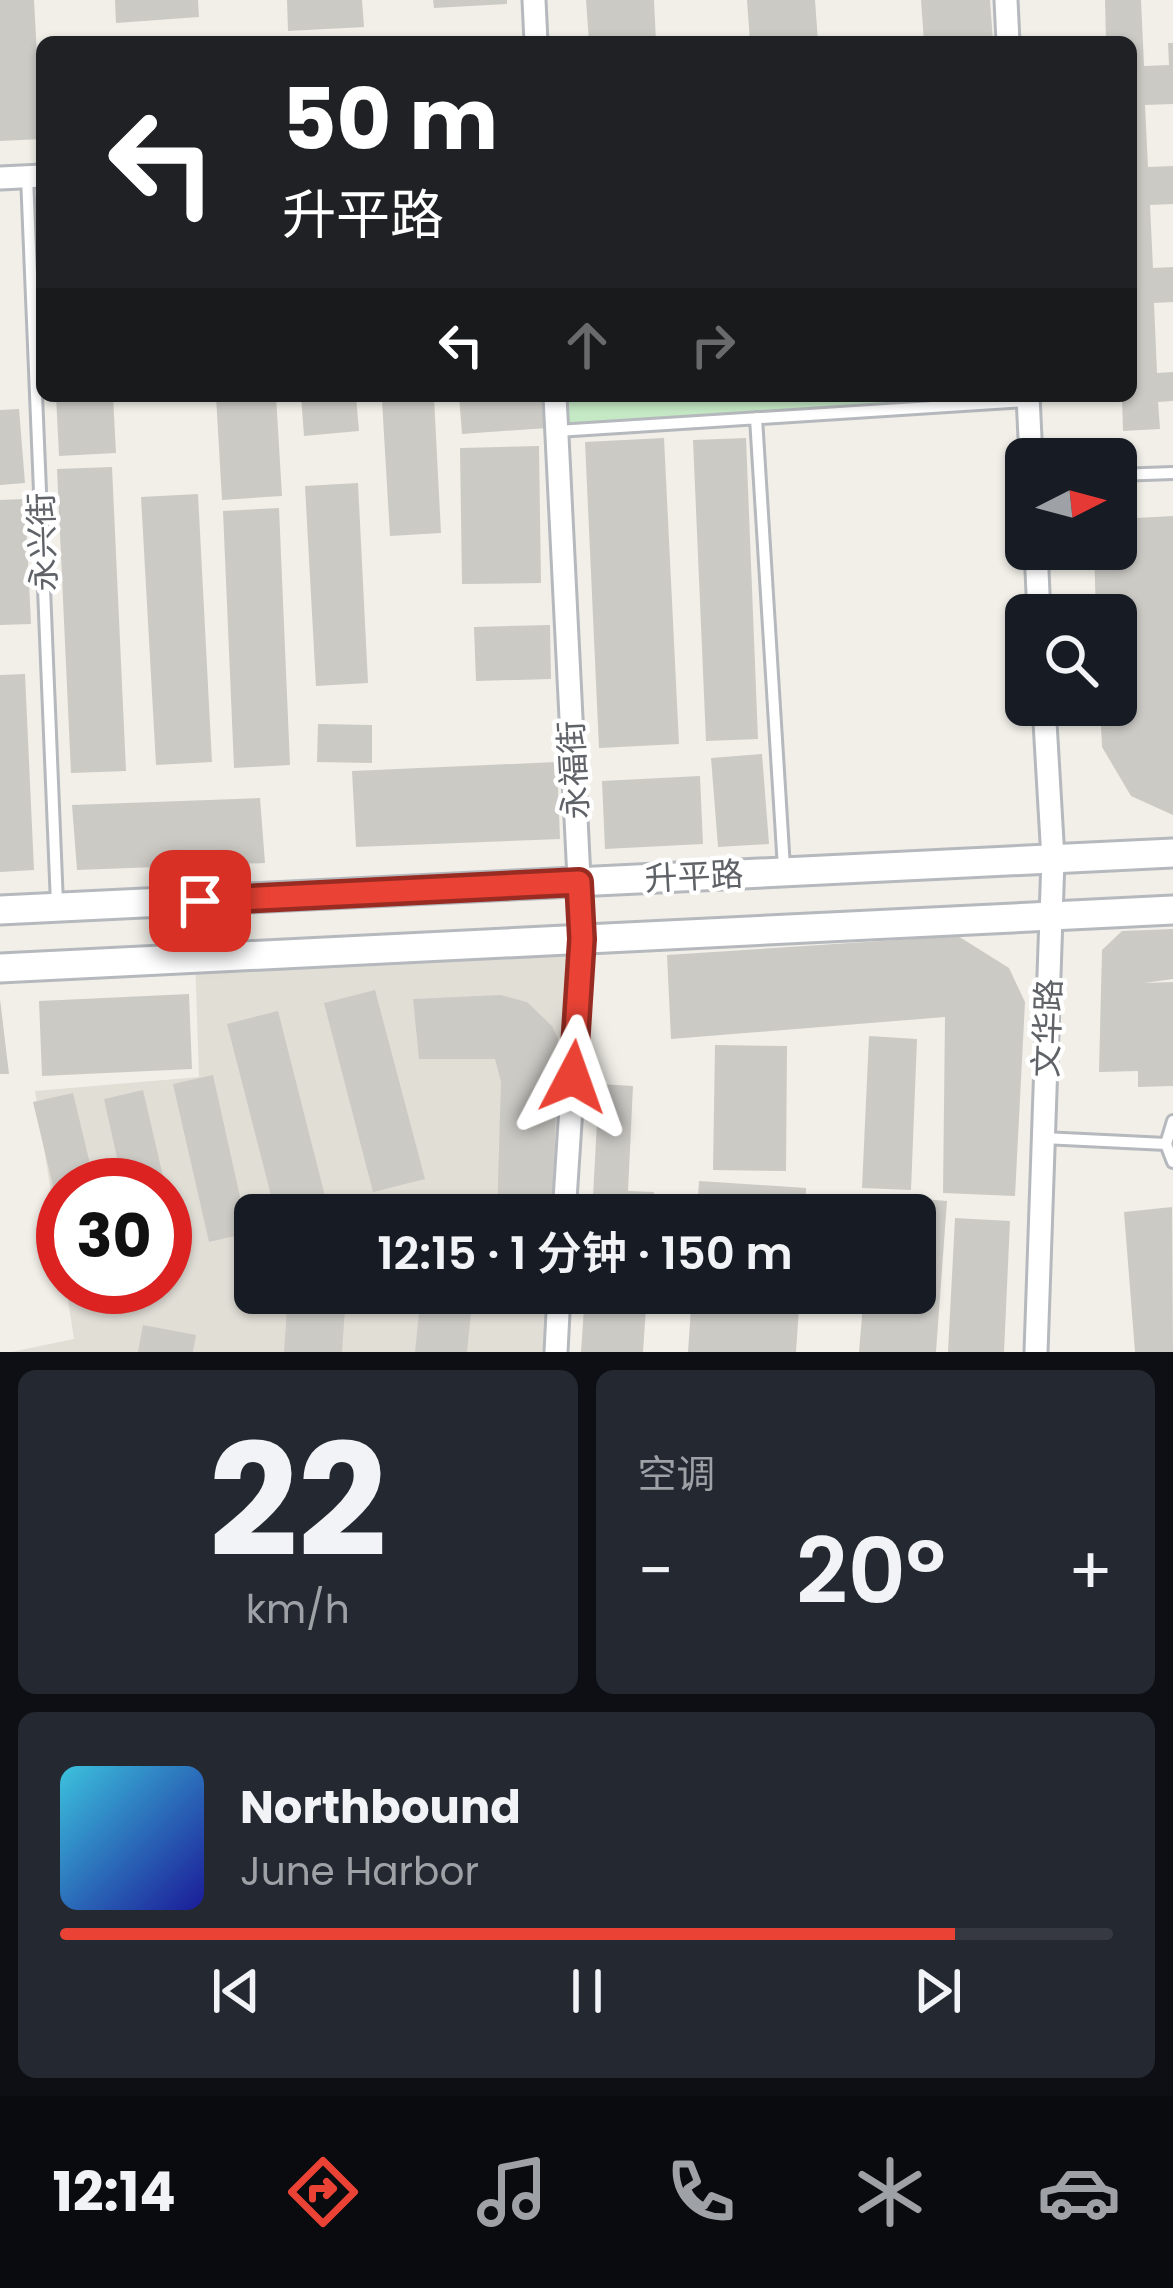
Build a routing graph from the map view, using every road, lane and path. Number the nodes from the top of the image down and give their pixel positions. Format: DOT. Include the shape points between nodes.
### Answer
graph roads {
  1 [pos="534,0"];
  2 [pos="1006,0"];
  3 [pos="536,36"];
  4 [pos="1008,36"];
  5 [pos="34,176"];
  6 [pos="0,178"];
  7 [pos="36,240"];
  8 [pos="41,402"];
  9 [pos="555,402"];
  10 [pos="974,402"];
  11 [pos="1028,402"];
  12 [pos="756,418"];
  13 [pos="557,430"];
  14 [pos="1030,438"];
  15 [pos="1173,472"];
  16 [pos="1137,475"];
  17 [pos="1045,726"];
  18 [pos="1173,853"];
  19 [pos="1053,859"];
  20 [pos="785,872"];
  21 [pos="579,882"];
  22 [pos="57,908"];
  23 [pos="0,910"];
  24 [pos="1173,910"];
  25 [pos="1051,916"];
  26 [pos="582,939"];
  27 [pos="0,968"];
  28 [pos="1173,1121"];
  29 [pos="1043,1138"];
  30 [pos="1166,1144"];
  31 [pos="1173,1162"];
  32 [pos="565,1194"];
  33 [pos="558,1314"];
  34 [pos="556,1352"];
  35 [pos="1036,1352"];
  1 -- 3 [label="street"];
  2 -- 4 [label="street"];
  5 -- 6 [label="street"];
  5 -- 7 [label="lane, 永兴街"];
  8 -- 22 [label="lane, 永兴街"];
  9 -- 13 [label="street, 永福街"];
  10 -- 12 [label="lane"];
  11 -- 14 [label="street"];
  12 -- 13 [label="lane"];
  12 -- 20 [label="lane"];
  13 -- 21 [label="street, 永福街"];
  15 -- 16 [label="lane"];
  17 -- 19 [label="street, 文华路"];
  18 -- 19 [label="street, 升平路"];
  19 -- 20 [label="street, 升平路"];
  19 -- 25 [label="street, 文华路"];
  20 -- 21 [label="street, 升平路"];
  21 -- 22 [label="street, 升平路"];
  21 -- 26 [label="street, 永福街"];
  22 -- 23 [label="street, 升平路"];
  24 -- 25 [label="street, 升平路"];
  25 -- 26 [label="street, 升平路"];
  25 -- 29 [label="street, 文华路"];
  26 -- 27 [label="street, 升平路"];
  26 -- 32 [label="street, 永福街"];
  28 -- 30 [label="lane"];
  29 -- 30 [label="lane"];
  29 -- 35 [label="street, 文华路"];
  30 -- 31 [label="lane"];
  33 -- 34 [label="street"];
}
